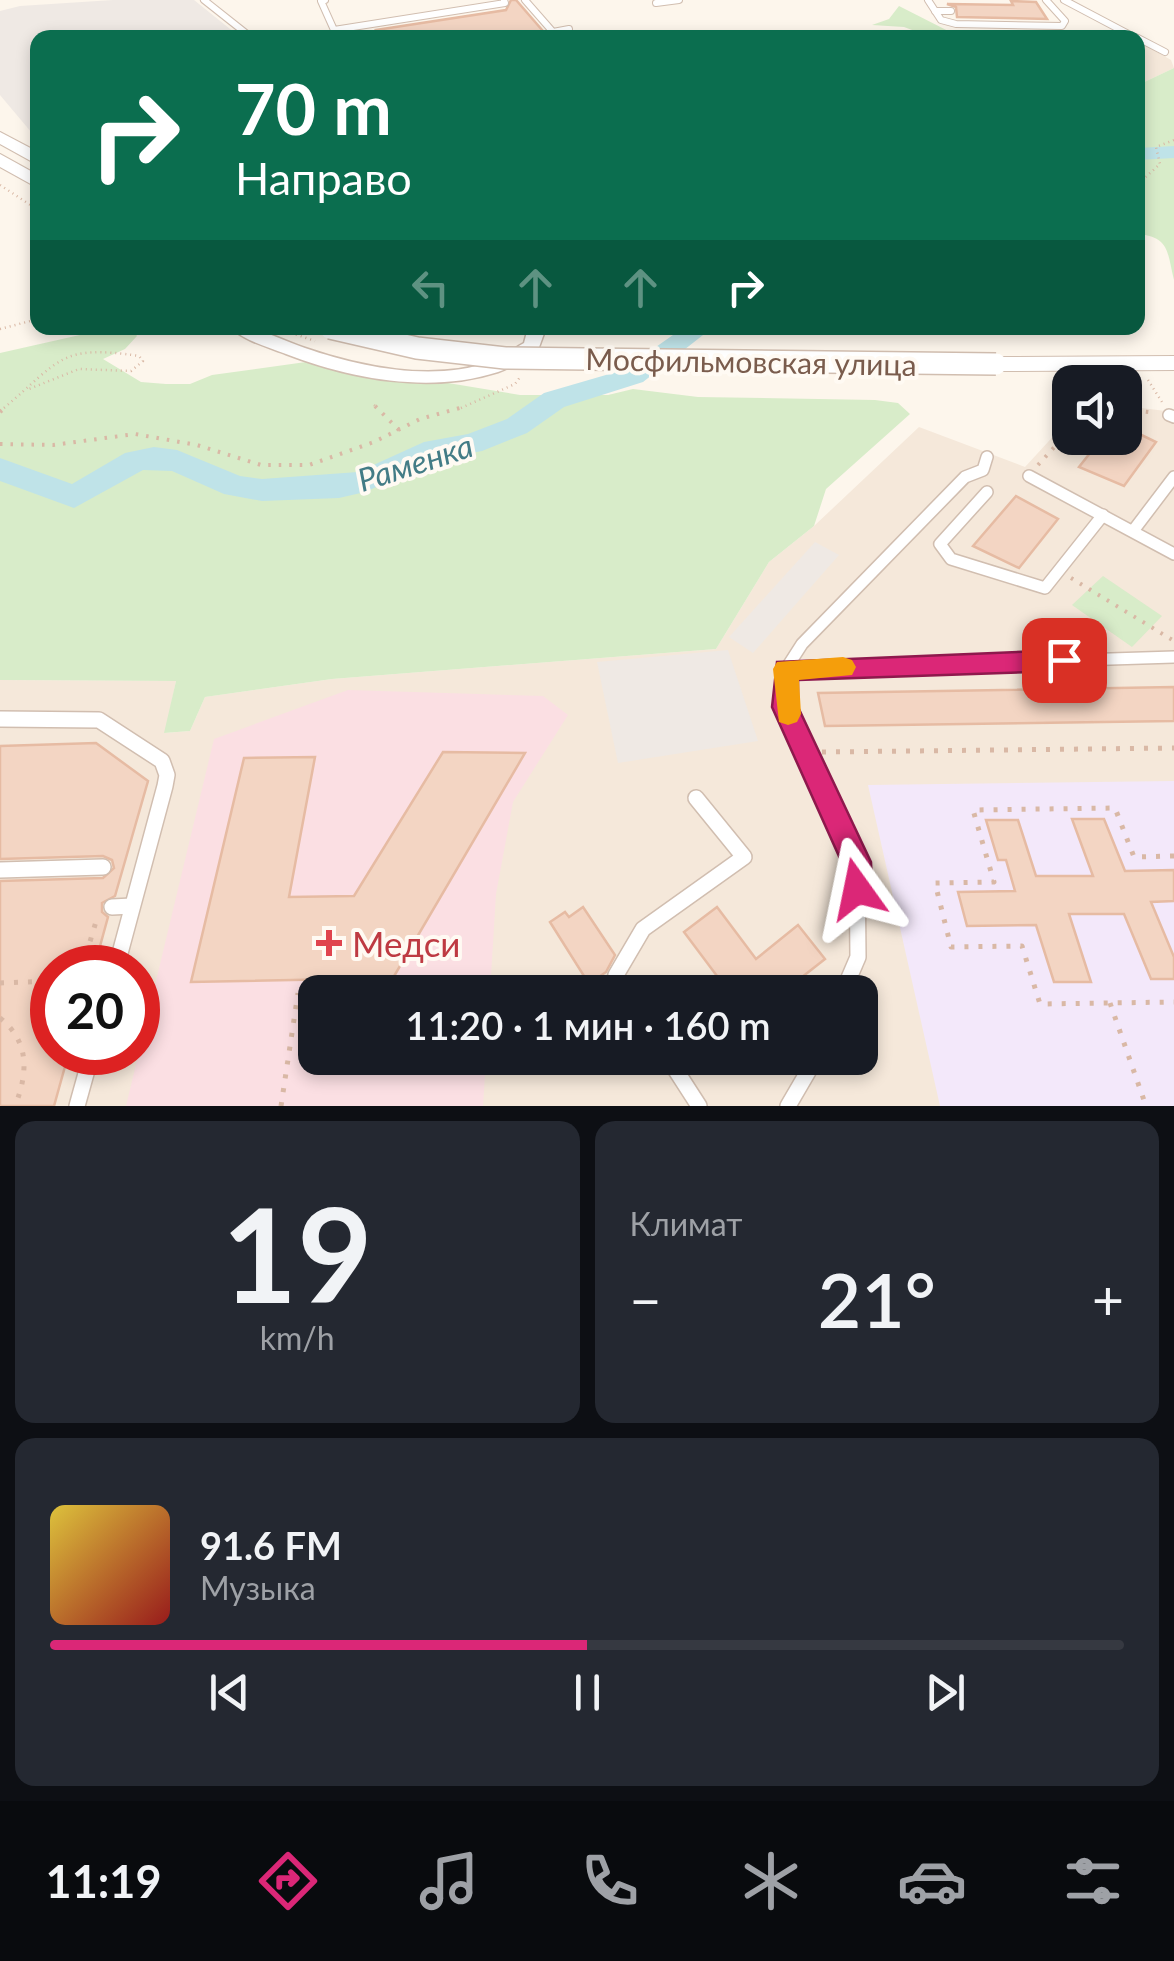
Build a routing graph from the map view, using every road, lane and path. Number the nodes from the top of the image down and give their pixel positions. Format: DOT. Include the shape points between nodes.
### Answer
graph roads {
  1 [pos="204,0"];
  2 [pos="325,0"];
  3 [pos="417,0"];
  4 [pos="524,0"];
  5 [pos="679,0"];
  6 [pos="928,0"];
  7 [pos="1046,0"];
  8 [pos="1064,0"];
  9 [pos="504,1"];
  10 [pos="656,3"];
  11 [pos="935,11"];
  12 [pos="950,11"];
  13 [pos="428,15"];
  14 [pos="569,29"];
  15 [pos="242,30"];
  16 [pos="551,30"];
  17 [pos="564,30"];
  18 [pos="1122,30"];
  19 [pos="1145,42"];
  20 [pos="1165,52"];
  21 [pos="0,137"];
  22 [pos="1174,140"];
  23 [pos="30,155"];
  24 [pos="0,159"];
  25 [pos="30,178"];
  26 [pos="1145,178"];
  27 [pos="0,185"];
  28 [pos="30,205"];
  29 [pos="30,321"];
  30 [pos="0,330"];
  31 [pos="254,335"];
  32 [pos="360,335"];
  33 [pos="535,335"];
  34 [pos="1174,363"];
  35 [pos="526,371"];
  36 [pos="1148,380"];
  37 [pos="29,389"];
  38 [pos="374,404"];
  39 [pos="0,412"];
  40 [pos="1142,412"];
  41 [pos="1172,416"];
  42 [pos="399,430"];
  43 [pos="0,444"];
  44 [pos="1052,450"];
  45 [pos="987,456"];
  46 [pos="1028,476"];
  47 [pos="1174,477"];
  48 [pos="987,492"];
  49 [pos="1102,516"];
  50 [pos="1133,532"];
  51 [pos="1174,554"];
  52 [pos="1059,571"];
  53 [pos="1174,641"];
  54 [pos="1174,657"];
  55 [pos="786,669"];
  56 [pos="0,719"];
  57 [pos="1174,748"];
  58 [pos="807,752"];
  59 [pos="696,798"];
  60 [pos="1174,856"];
  61 [pos="103,867"];
  62 [pos="0,870"];
  63 [pos="112,906"];
  64 [pos="132,906"];
  65 [pos="122,945"];
  66 [pos="616,975"];
  67 [pos="850,975"];
  68 [pos="30,982"];
  69 [pos="0,983"];
  70 [pos="298,993"];
  71 [pos="1174,1002"];
  72 [pos="1110,1003"];
  73 [pos="0,1018"];
  74 [pos="86,1075"];
  75 [pos="679,1075"];
  76 [pos="806,1075"];
  77 [pos="15,1106"];
  78 [pos="78,1106"];
  79 [pos="281,1106"];
  80 [pos="699,1106"];
  81 [pos="788,1106"];
  82 [pos="1146,1106"];
  1 -- 15 [label="lane"];
  2 -- 13 [label="lane" via="334,30"];
  3 -- 13 [label="lane"];
  4 -- 9 [label="lane"];
  4 -- 16 [label="lane"];
  5 -- 10 [label="lane"];
  6 -- 11 [label="lane"];
  7 -- 11 [label="lane" via="1065,21 1062,26 956,24"];
  8 -- 18 [label="lane"];
  9 -- 13 [label="lane"];
  11 -- 12 [label="lane"];
  14 -- 17 [label="lane"];
  19 -- 20 [label="lane"];
  21 -- 23 [label="street"];
  22 -- 26 [label="path" via="1156,148 1160,164"];
  24 -- 25 [label="street"];
  27 -- 28 [label="path"];
  29 -- 30 [label="path"];
  31 -- 33 [label="street" via="328,358 431,377 495,367 532,346"];
  32 -- 34 [label="street, Мосфильмовская улица, bridge" via="505,358"];
  35 -- 42 [label="path" via="515,384 451,414"];
  36 -- 41 [label="path"];
  37 -- 37 [label="path" via="68,354 98,350 143,361 131,371 79,370"];
  37 -- 39 [label="path"];
  38 -- 42 [label="path"];
  40 -- 41 [label="path"];
  42 -- 43 [label="path" via="309,465 262,465 134,434"];
  44 -- 46 [label="path"];
  45 -- 55 [label="lane" via="983,470 965,477 885,557"];
  46 -- 49 [label="lane"];
  47 -- 50 [label="lane"];
  48 -- 52 [label="lane" via="940,544 950,558 1045,588"];
  49 -- 50 [label="lane"];
  49 -- 52 [label="lane"];
  50 -- 51 [label="lane"];
  52 -- 53 [label="path"];
  54 -- 55 [label="lane"];
  55 -- 58 [label="lane" via="785,707"];
  56 -- 64 [label="lane" via="92,718 162,762 165,786"];
  57 -- 58 [label="path"];
  58 -- 67 [label="lane" via="856,862 858,958"];
  59 -- 66 [label="lane" via="744,858 643,929"];
  60 -- 72 [label="path" via="1134,856 1114,808 973,810 994,882 934,883 951,947 1022,946 1040,1004"];
  61 -- 62 [label="lane"];
  63 -- 64 [label="lane"];
  64 -- 65 [label="lane"];
  68 -- 69 [label="path"];
  70 -- 79 [label="path"];
  71 -- 72 [label="path"];
  72 -- 82 [label="path"];
  73 -- 77 [label="path" via="16,1031 25,1062"];
  74 -- 78 [label="lane"];
  75 -- 80 [label="lane"];
  76 -- 81 [label="lane"];
}
